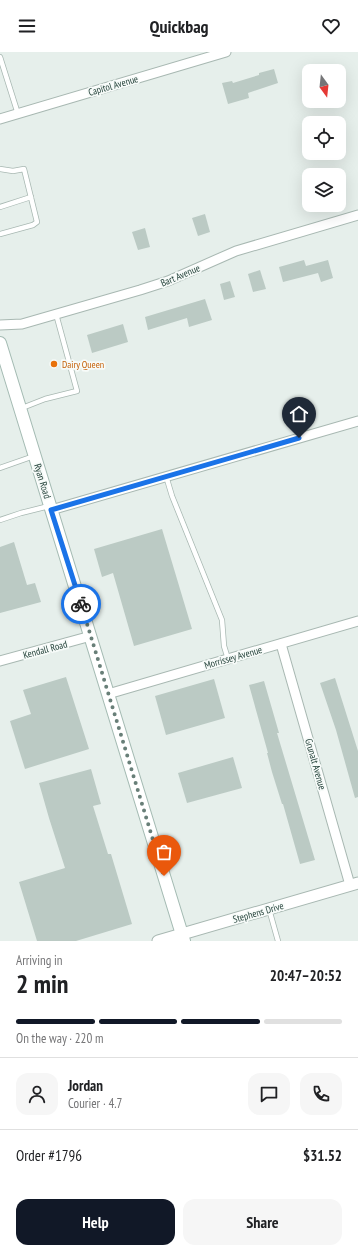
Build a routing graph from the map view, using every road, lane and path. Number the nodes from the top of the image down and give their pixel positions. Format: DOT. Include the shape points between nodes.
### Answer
graph roads {
  1 [pos="226,52"];
  2 [pos="0,57"];
  3 [pos="18,114"];
  4 [pos="0,119"];
  5 [pos="0,169"];
  6 [pos="31,197"];
  7 [pos="0,207"];
  8 [pos="358,215"];
  9 [pos="0,234"];
  10 [pos="56,314"];
  11 [pos="0,325"];
  12 [pos="0,343"];
  13 [pos="20,409"];
  14 [pos="358,421"];
  15 [pos="35,456"];
  16 [pos="0,468"];
  17 [pos="166,476"];
  18 [pos="51,508"];
  19 [pos="0,520"];
  20 [pos="358,621"];
  21 [pos="91,636"];
  22 [pos="281,644"];
  23 [pos="228,659"];
  24 [pos="0,661"];
  25 [pos="108,694"];
  26 [pos="354,884"];
  27 [pos="269,909"];
  28 [pos="183,937"];
  29 [pos="158,941"];
  30 [pos="278,941"];
  1 -- 3 [label="street, Capitol Avenue"];
  2 -- 3 [label="lane"];
  3 -- 4 [label="street, Capitol Avenue"];
  5 -- 6 [label="lane" via="24,169"];
  6 -- 7 [label="lane"];
  6 -- 9 [label="lane" via="38,222"];
  8 -- 10 [label="street, Bart Avenue" via="236,251 168,281"];
  10 -- 11 [label="street, Bart Avenue" via="22,324"];
  10 -- 13 [label="lane" via="77,391 45,399"];
  12 -- 13 [label="main road, Ryan Road"];
  13 -- 15 [label="main road, Ryan Road"];
  14 -- 17 [label="street"];
  15 -- 16 [label="lane"];
  15 -- 18 [label="main road, Ryan Road"];
  17 -- 18 [label="street"];
  17 -- 23 [label="lane" via="222,620"];
  18 -- 19 [label="lane" via="21,513"];
  18 -- 21 [label="main road, Ryan Road"];
  20 -- 22 [label="street, Morrissey Avenue"];
  21 -- 24 [label="street, Kendall Road"];
  21 -- 25 [label="main road, Ryan Road"];
  22 -- 23 [label="street, Morrissey Avenue"];
  22 -- 26 [label="street, Grunalt Avenue"];
  23 -- 25 [label="street, Morrissey Avenue"];
  25 -- 28 [label="main road, Ryan Road"];
  26 -- 27 [label="street, Stephens Drive"];
  27 -- 28 [label="street, Stephens Drive"];
  27 -- 30 [label="lane"];
  28 -- 29 [label="street, Stephens Drive"];
}
